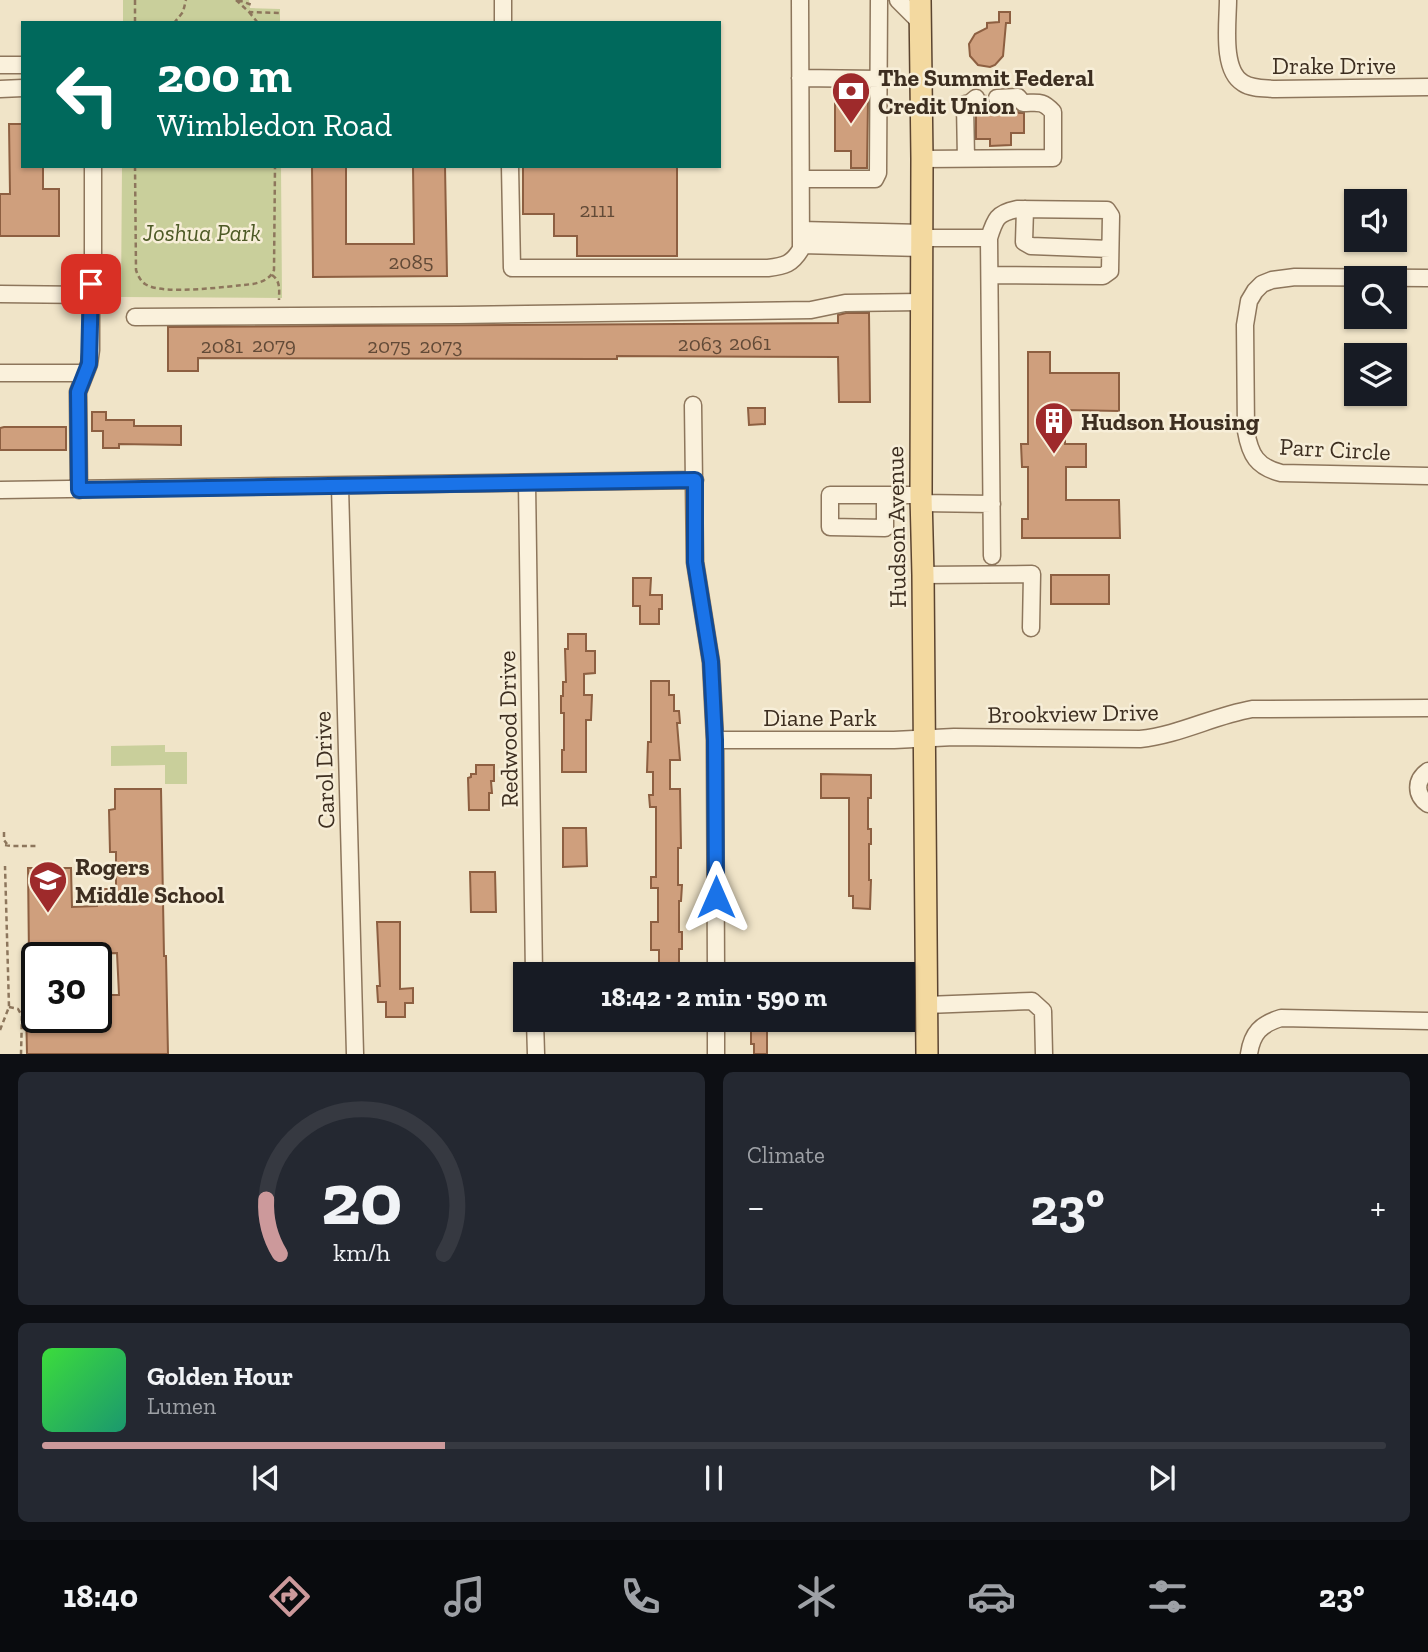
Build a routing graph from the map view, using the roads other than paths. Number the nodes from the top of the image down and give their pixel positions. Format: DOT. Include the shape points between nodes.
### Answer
graph roads {
  1 [pos="503,0"];
  2 [pos="800,0"];
  3 [pos="879,0"];
  4 [pos="898,0"];
  5 [pos="920,0"];
  6 [pos="1228,0"];
  7 [pos="503,21"];
  8 [pos="920,22"];
  9 [pos="0,65"];
  10 [pos="21,65"];
  11 [pos="800,78"];
  12 [pos="880,79"];
  13 [pos="1428,87"];
  14 [pos="21,88"];
  15 [pos="0,89"];
  16 [pos="974,103"];
  17 [pos="997,103"];
  18 [pos="922,159"];
  19 [pos="966,159"];
  20 [pos="93,168"];
  21 [pos="510,168"];
  22 [pos="801,179"];
  23 [pos="1025,209"];
  24 [pos="801,238"];
  25 [pos="989,238"];
  26 [pos="922,239"];
  27 [pos="1110,249"];
  28 [pos="990,275"];
  29 [pos="1428,278"];
  30 [pos="0,294"];
  31 [pos="91,295"];
  32 [pos="921,302"];
  33 [pos="135,317"];
  34 [pos="0,373"];
  35 [pos="85,373"];
  36 [pos="693,405"];
  37 [pos="1428,476"];
  38 [pos="695,480"];
  39 [pos="527,483"];
  40 [pos="340,486"];
  41 [pos="0,490"];
  42 [pos="79,490"];
  43 [pos="886,495"];
  44 [pos="921,499"];
  45 [pos="992,504"];
  46 [pos="992,556"];
  47 [pos="923,575"];
  48 [pos="1031,628"];
  49 [pos="1428,708"];
  50 [pos="925,738"];
  51 [pos="715,740"];
  52 [pos="1428,771"];
  53 [pos="1428,804"];
  54 [pos="534,962"];
  55 [pos="716,962"];
  56 [pos="926,1005"];
  57 [pos="1428,1021"];
  58 [pos="535,1032"];
  59 [pos="716,1032"];
  60 [pos="355,1054"];
  61 [pos="536,1054"];
  62 [pos="716,1054"];
  63 [pos="927,1054"];
  64 [pos="1044,1054"];
  65 [pos="1249,1054"];
  1 -- 7 [label="street"];
  2 -- 11 [label="street"];
  3 -- 12 [label="street"];
  4 -- 8 [label="street"];
  5 -- 8 [label="main road, Hudson Avenue"];
  6 -- 13 [label="street, Drake Drive" via="1229,63 1242,83 1275,89"];
  8 -- 18 [label="main road, Hudson Avenue"];
  9 -- 10 [label="street"];
  11 -- 12 [label="street"];
  11 -- 22 [label="street"];
  12 -- 22 [label="street" via="875,179"];
  14 -- 15 [label="street"];
  16 -- 19 [label="street" via="965,104"];
  17 -- 19 [label="street" via="1018,97 1023,103 1043,103 1053,112 1053,158"];
  18 -- 19 [label="street"];
  18 -- 26 [label="main road, Hudson Avenue"];
  20 -- 31 [label="street"];
  21 -- 24 [label="street" via="512,268 768,268 794,260"];
  22 -- 24 [label="street"];
  23 -- 25 [label="street" via="1003,212"];
  23 -- 27 [label="street" via="1024,242 1031,246"];
  23 -- 27 [label="street" via="1107,210 1111,216"];
  24 -- 26 [label="street"];
  25 -- 26 [label="street"];
  25 -- 28 [label="street"];
  26 -- 32 [label="main road, Hudson Avenue"];
  27 -- 28 [label="street" via="1110,271 1103,276"];
  28 -- 45 [label="street"];
  29 -- 37 [label="street, Parr Circle" via="1272,280 1262,284 1249,301 1245,325 1246,431 1259,463 1281,473"];
  30 -- 31 [label="street"];
  31 -- 35 [label="street" via="91,349"];
  32 -- 33 [label="street" via="845,303 811,310"];
  32 -- 44 [label="main road, Hudson Avenue"];
  34 -- 35 [label="street"];
  35 -- 42 [label="street" via="78,392"];
  36 -- 38 [label="street"];
  38 -- 39 [label="street"];
  38 -- 51 [label="street" via="695,562 711,662"];
  39 -- 40 [label="street"];
  39 -- 54 [label="street, Redwood Drive"];
  40 -- 42 [label="street"];
  40 -- 60 [label="street, Carol Drive"];
  41 -- 42 [label="street"];
  43 -- 44 [label="street"];
  44 -- 45 [label="street"];
  44 -- 47 [label="main road, Hudson Avenue"];
  45 -- 46 [label="street"];
  47 -- 48 [label="street" via="1032,574"];
  47 -- 50 [label="main road, Hudson Avenue"];
  49 -- 50 [label="street, Brookview Drive" via="1252,709 1140,739"];
  50 -- 51 [label="street, Diane Park"];
  50 -- 56 [label="main road, Hudson Avenue"];
  51 -- 55 [label="street"];
  52 -- 53 [label="street" via="1418,788"];
  56 -- 63 [label="main road, Hudson Avenue"];
  56 -- 64 [label="street" via="1032,1001 1043,1011"];
  57 -- 65 [label="street" via="1281,1018 1258,1030"];
  58 -- 61 [label="street"];
  59 -- 62 [label="street"];
}
